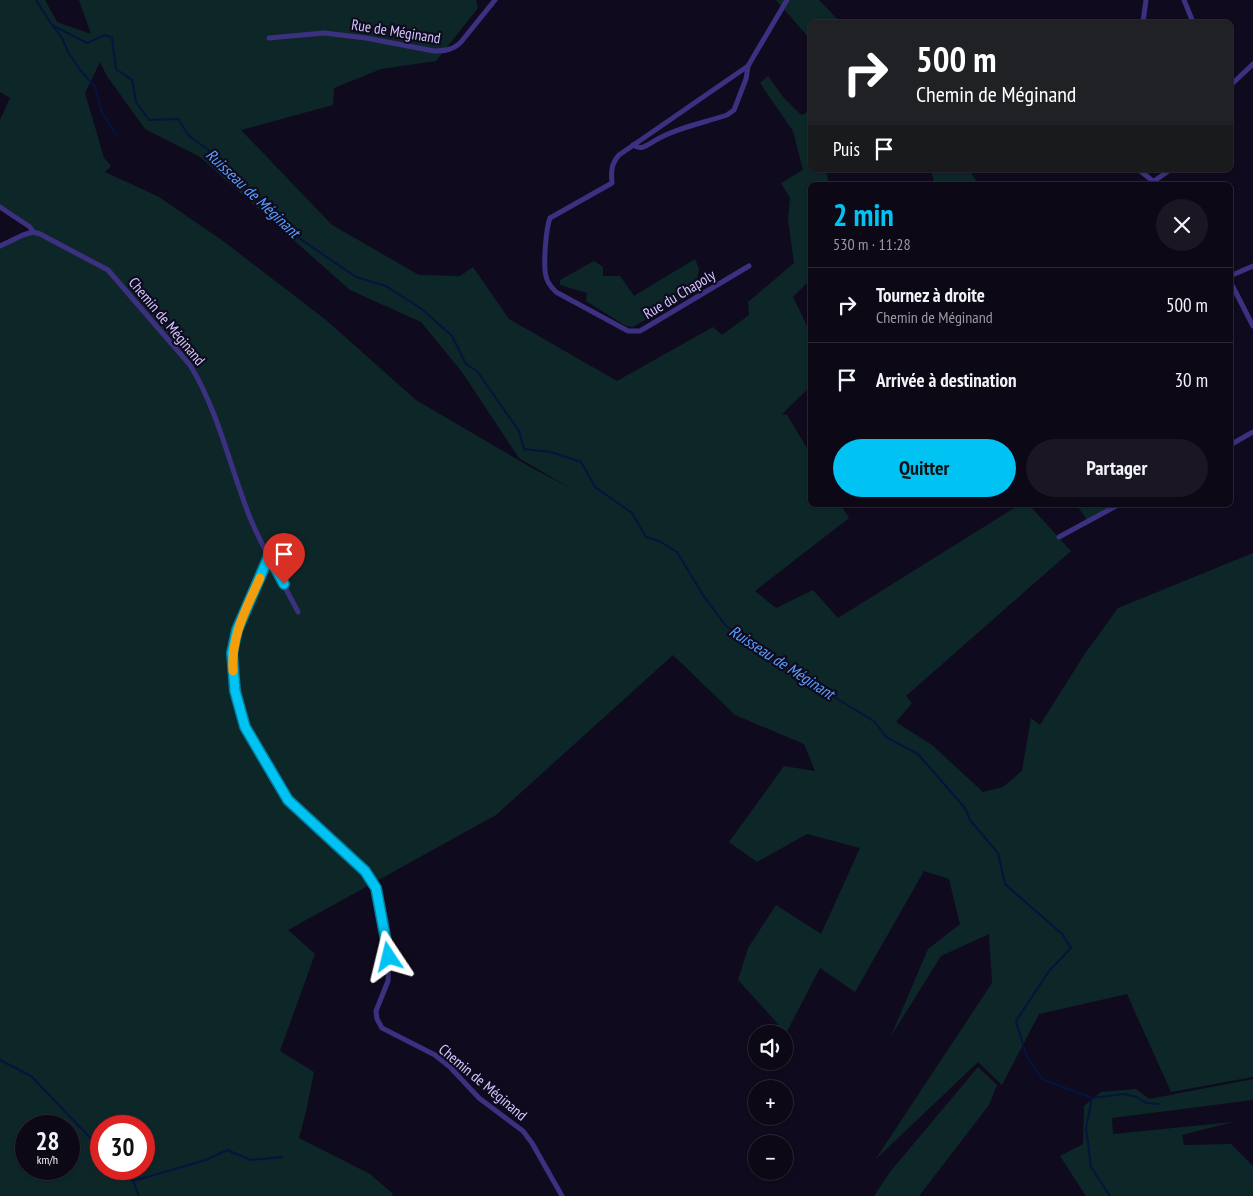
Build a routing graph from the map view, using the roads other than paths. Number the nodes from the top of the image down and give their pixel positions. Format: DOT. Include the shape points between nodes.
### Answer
graph roads {
  1 [pos="495,0"];
  2 [pos="787,0"];
  3 [pos="1146,0"];
  4 [pos="1184,0"];
  5 [pos="1143,20"];
  6 [pos="1192,20"];
  7 [pos="269,38"];
  8 [pos="1253,64"];
  9 [pos="748,66"];
  10 [pos="1233,83"];
  11 [pos="633,145"];
  12 [pos="1142,172"];
  13 [pos="1168,172"];
  14 [pos="1155,182"];
  15 [pos="1157,182"];
  16 [pos="0,207"];
  17 [pos="33,232"];
  18 [pos="0,246"];
  19 [pos="749,266"];
  20 [pos="1253,266"];
  21 [pos="1233,275"];
  22 [pos="1233,288"];
  23 [pos="1253,326"];
  24 [pos="1253,432"];
  25 [pos="1233,443"];
  26 [pos="1114,507"];
  27 [pos="1059,538"];
  28 [pos="269,556"];
  29 [pos="298,612"];
  30 [pos="562,1196"];
  1 -- 7 [label="street, Rue de Méginand" via="456,48 446,51 324,33"];
  2 -- 9 [label="street, Rue du Chapoly"];
  3 -- 5 [label="street"];
  4 -- 6 [label="street"];
  8 -- 10 [label="street"];
  9 -- 11 [label="street, Rue du Chapoly"];
  9 -- 11 [label="street, Rue du Chapoly" via="734,110 727,115 659,138 643,148"];
  11 -- 19 [label="street, Rue du Chapoly" via="614,161 612,183 550,218 546,226 546,275 550,287 628,331 640,331"];
  12 -- 14 [label="street"];
  13 -- 15 [label="street"];
  16 -- 17 [label="street, Chemin de Méginand"];
  17 -- 18 [label="street"];
  17 -- 28 [label="street, Chemin de Méginand" via="108,270 190,365 209,405 247,511"];
  20 -- 21 [label="street"];
  22 -- 23 [label="street"];
  24 -- 25 [label="street"];
  26 -- 27 [label="street"];
  28 -- 29 [label="street, Chemin de Méginand"];
  28 -- 30 [label="street, Chemin de Méginand" via="237,630 232,653 235,691 245,727 288,800 365,871 376,888 389,957 388,981 376,1011 377,1019 382,1028 435,1055 479,1098 523,1131"];
}
